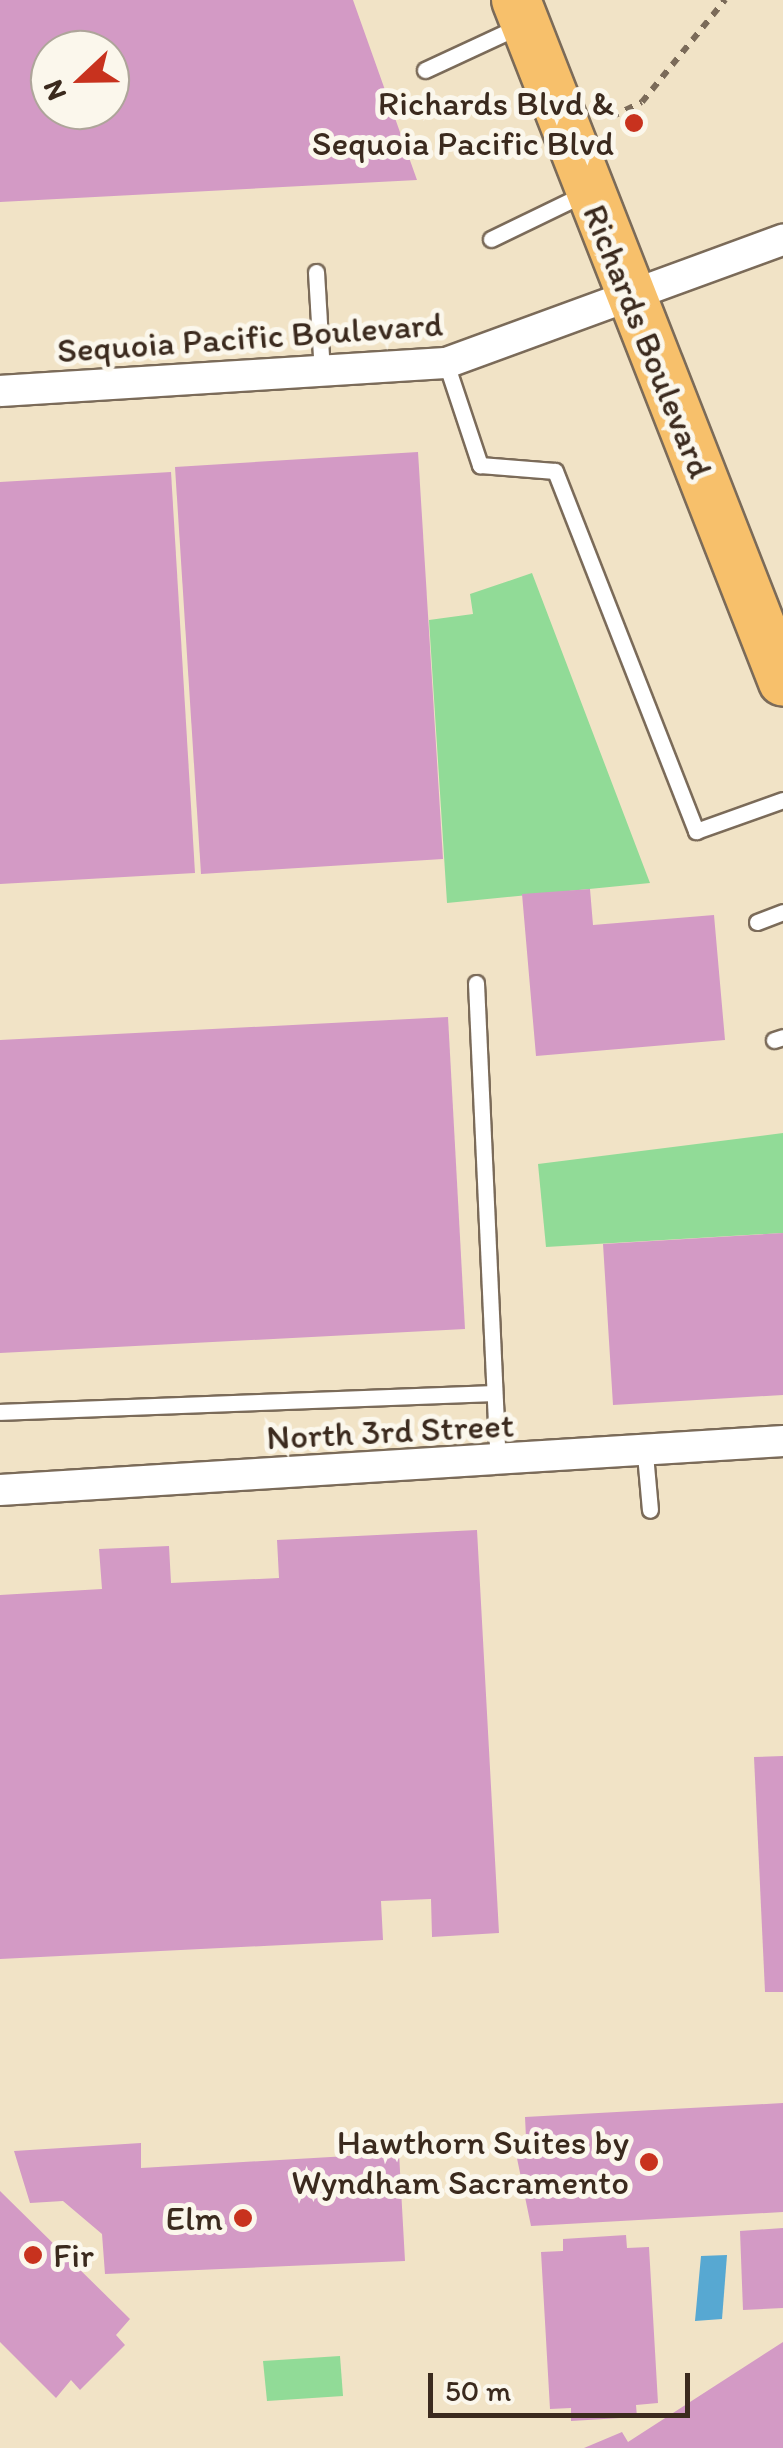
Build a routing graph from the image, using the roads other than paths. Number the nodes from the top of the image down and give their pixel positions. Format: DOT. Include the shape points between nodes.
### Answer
graph roads {
  1 [pos="520,12"];
  2 [pos="425,70"];
  3 [pos="589,191"];
  4 [pos="491,240"];
  5 [pos="783,240"];
  6 [pos="316,272"];
  7 [pos="632,299"];
  8 [pos="446,364"];
  9 [pos="322,375"];
  10 [pos="0,391"];
  11 [pos="783,682"];
  12 [pos="783,800"];
  13 [pos="783,912"];
  14 [pos="757,922"];
  15 [pos="476,983"];
  16 [pos="494,1392"];
  17 [pos="0,1412"];
  18 [pos="783,1441"];
  19 [pos="645,1454"];
  20 [pos="498,1462"];
  21 [pos="0,1490"];
  22 [pos="650,1510"];
  1 -- 2 [label="lane"];
  1 -- 3 [label="main road, Richards Boulevard"];
  3 -- 4 [label="lane"];
  3 -- 7 [label="main road, Richards Boulevard"];
  5 -- 7 [label="street, Sequoia Pacific Boulevard"];
  6 -- 9 [label="lane"];
  7 -- 8 [label="street, Sequoia Pacific Boulevard"];
  7 -- 11 [label="main road, Richards Boulevard"];
  8 -- 9 [label="street, Sequoia Pacific Boulevard"];
  8 -- 12 [label="lane" via="480,464 555,471 696,831"];
  9 -- 10 [label="street, Sequoia Pacific Boulevard"];
  13 -- 14 [label="lane"];
  15 -- 16 [label="lane"];
  16 -- 17 [label="lane"];
  16 -- 20 [label="lane"];
  18 -- 19 [label="street, North 3rd Street"];
  19 -- 20 [label="street, North 3rd Street"];
  19 -- 22 [label="lane"];
  20 -- 21 [label="street, North 3rd Street"];
}
